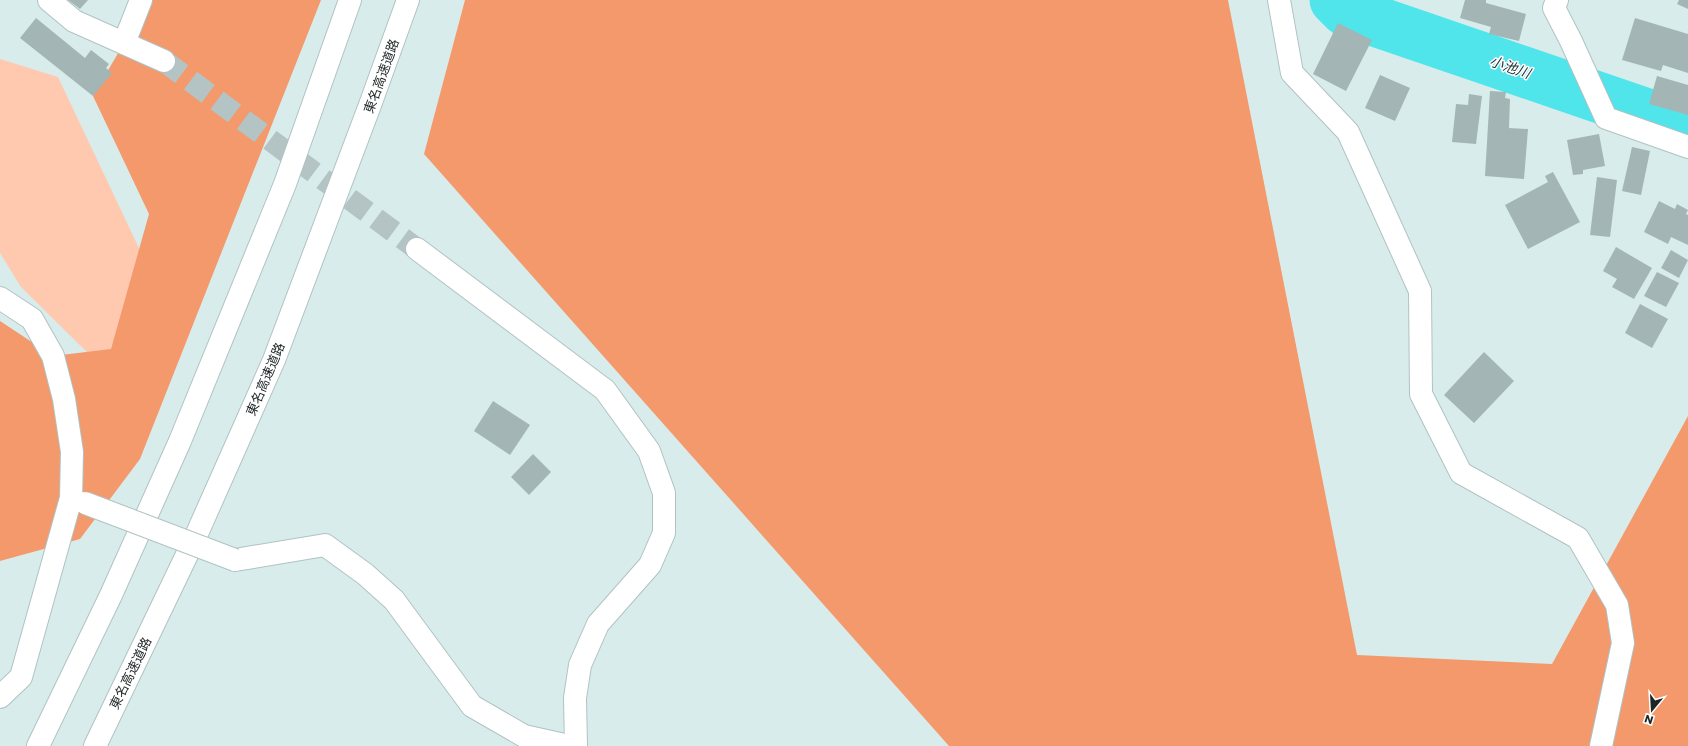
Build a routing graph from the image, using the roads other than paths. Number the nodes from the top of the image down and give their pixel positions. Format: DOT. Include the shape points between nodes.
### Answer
graph roads {
  1 [pos="50,0"];
  2 [pos="141,0"];
  3 [pos="350,0"];
  4 [pos="408,0"];
  5 [pos="1279,0"];
  6 [pos="1556,0"];
  7 [pos="124,43"];
  8 [pos="164,61"];
  9 [pos="1688,147"];
  10 [pos="418,249"];
  11 [pos="0,298"];
  12 [pos="78,500"];
  13 [pos="0,697"];
  14 [pos="38,746"];
  15 [pos="95,746"];
  16 [pos="569,746"];
  17 [pos="576,746"];
  18 [pos="1601,746"];
  1 -- 7 [label="main road" via="74,21"];
  2 -- 7 [label="main road"];
  3 -- 14 [label="main road" via="285,184 180,441 111,595"];
  4 -- 15 [label="main road, 東名高速道路" via="274,360 195,538"];
  5 -- 18 [label="main road" via="1292,72 1348,132 1420,291 1421,394 1461,473 1578,538 1617,605 1623,643"];
  6 -- 9 [label="main road" via="1554,8 1606,118"];
  7 -- 8 [label="main road"];
  10 -- 17 [label="main road" via="605,390 649,452 664,494 664,533 650,565 598,624 580,665 575,698"];
  11 -- 12 [label="main road" via="32,319 53,356 64,399"];
  12 -- 13 [label="main road" via="21,678"];
  12 -- 16 [label="main road, bridge" via="234,560 326,546 365,574 394,600 472,706 524,736"];
}
